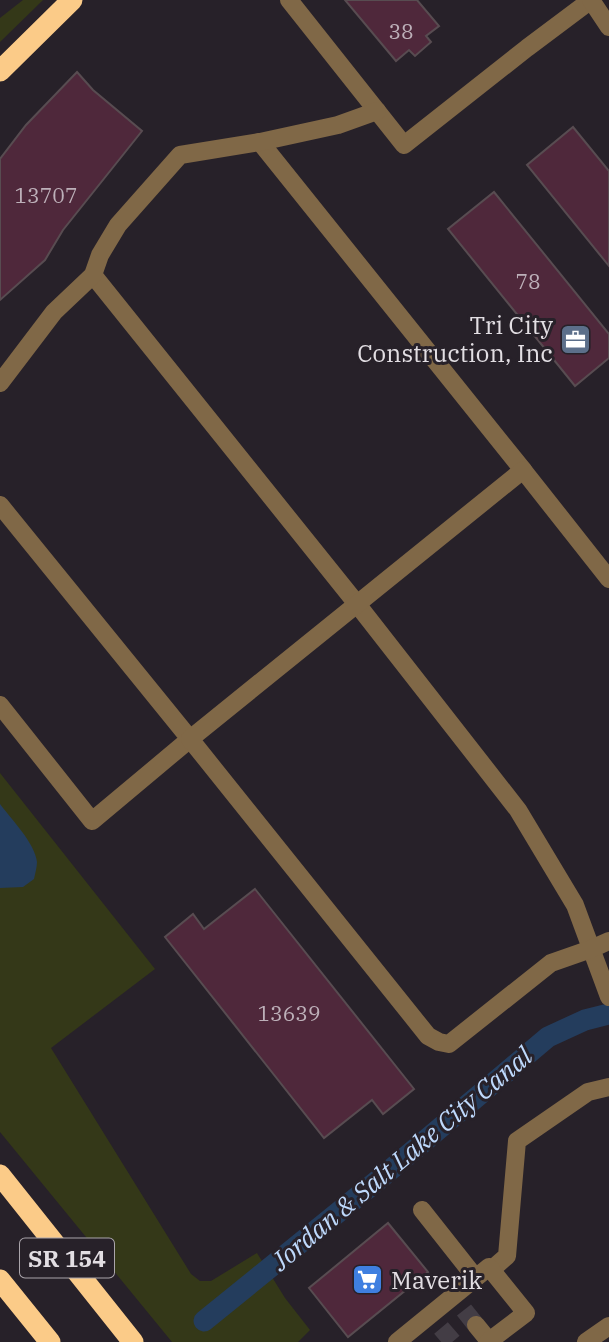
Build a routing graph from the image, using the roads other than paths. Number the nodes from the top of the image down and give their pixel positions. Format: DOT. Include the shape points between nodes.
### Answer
graph roads {
  1 [pos="72,0"];
  2 [pos="289,0"];
  3 [pos="591,0"];
  4 [pos="609,27"];
  5 [pos="0,71"];
  6 [pos="377,111"];
  7 [pos="260,142"];
  8 [pos="93,275"];
  9 [pos="0,383"];
  10 [pos="523,470"];
  11 [pos="0,506"];
  12 [pos="609,579"];
  13 [pos="356,604"];
  14 [pos="0,705"];
  15 [pos="190,739"];
  16 [pos="609,941"];
  17 [pos="591,949"];
  18 [pos="607,990"];
  19 [pos="609,1087"];
  20 [pos="0,1175"];
  21 [pos="422,1210"];
  22 [pos="483,1274"];
  23 [pos="0,1280"];
  24 [pos="476,1325"];
  25 [pos="609,1326"];
  26 [pos="418,1335"];
  27 [pos="50,1342"];
  28 [pos="133,1342"];
  29 [pos="397,1342"];
  30 [pos="489,1342"];
  31 [pos="586,1342"];
  1 -- 5 [label="highway"];
  2 -- 6 [label="street"];
  3 -- 4 [label="street"];
  3 -- 6 [label="street" via="404,145"];
  6 -- 7 [label="street" via="338,125"];
  7 -- 8 [label="street" via="180,155 118,225"];
  7 -- 10 [label="street"];
  8 -- 9 [label="street" via="54,312"];
  8 -- 13 [label="street"];
  10 -- 12 [label="street"];
  10 -- 13 [label="street"];
  11 -- 15 [label="street"];
  13 -- 15 [label="street"];
  13 -- 17 [label="street" via="518,810 575,905"];
  14 -- 15 [label="street" via="92,821"];
  15 -- 17 [label="street" via="428,1036 439,1042 449,1044 551,963"];
  16 -- 17 [label="street"];
  17 -- 18 [label="street"];
  19 -- 22 [label="street" via="588,1091 517,1141 507,1256"];
  20 -- 28 [label="highway, SR 154"];
  21 -- 22 [label="street"];
  22 -- 26 [label="street" via="458,1303"];
  22 -- 30 [label="street" via="526,1313"];
  23 -- 27 [label="highway, SR 154"];
  24 -- 30 [label="street"];
  25 -- 31 [label="street"];
  26 -- 29 [label="street"];
}
